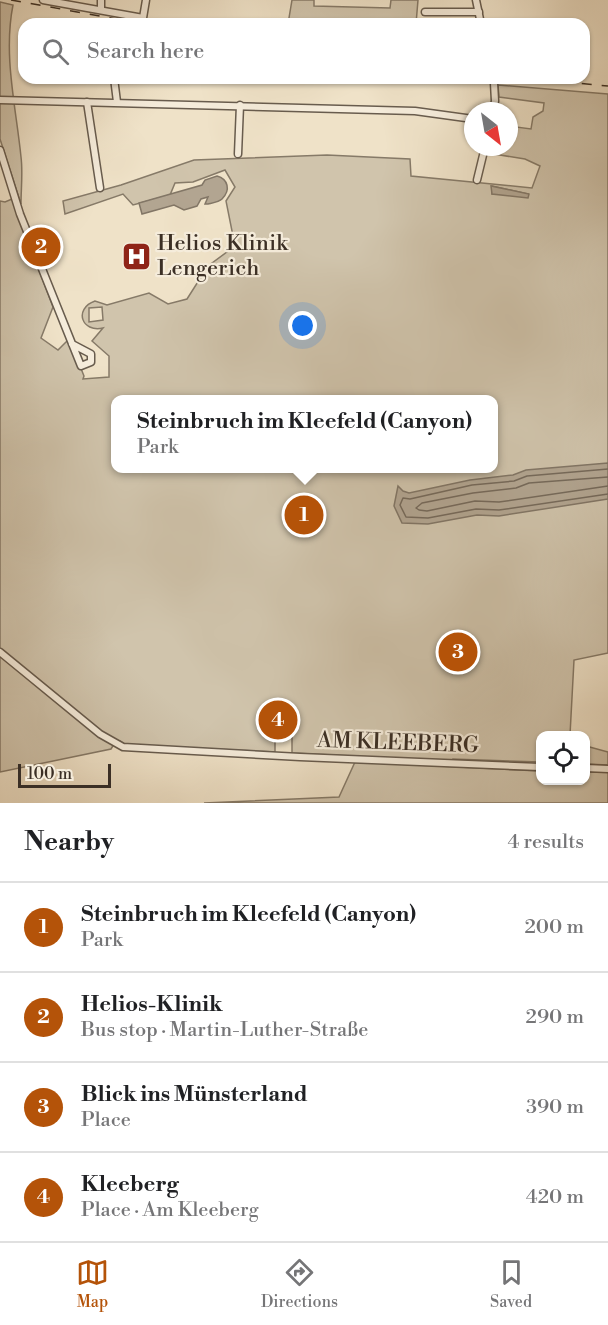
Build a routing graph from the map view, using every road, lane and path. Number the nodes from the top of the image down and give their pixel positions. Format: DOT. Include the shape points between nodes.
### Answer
graph roads {
  1 [pos="44,0"];
  2 [pos="101,0"];
  3 [pos="146,0"];
  4 [pos="476,0"];
  5 [pos="101,10"];
  6 [pos="425,12"];
  7 [pos="478,12"];
  8 [pos="480,18"];
  9 [pos="115,84"];
  10 [pos="494,84"];
  11 [pos="0,100"];
  12 [pos="87,102"];
  13 [pos="117,102"];
  14 [pos="495,102"];
  15 [pos="240,105"];
  16 [pos="464,118"];
  17 [pos="0,150"];
  18 [pos="238,154"];
  19 [pos="483,156"];
  20 [pos="477,180"];
  21 [pos="100,188"];
  22 [pos="72,344"];
  23 [pos="0,652"];
  24 [pos="536,766"];
  25 [pos="590,768"];
  26 [pos="608,769"];
  1 -- 5 [label="street"];
  2 -- 5 [label="street"];
  3 -- 5 [label="street" via="143,18"];
  4 -- 7 [label="street"];
  6 -- 7 [label="street"];
  7 -- 8 [label="street"];
  9 -- 13 [label="street"];
  10 -- 14 [label="street"];
  11 -- 12 [label="street"];
  12 -- 13 [label="street"];
  12 -- 21 [label="street"];
  13 -- 15 [label="street"];
  15 -- 16 [label="street" via="415,111"];
  15 -- 18 [label="street"];
  17 -- 22 [label="street" via="20,214"];
  19 -- 20 [label="street"];
  23 -- 24 [label="street, AM KLEEBERG" via="100,734 123,747"];
  25 -- 26 [label="street"];
}
